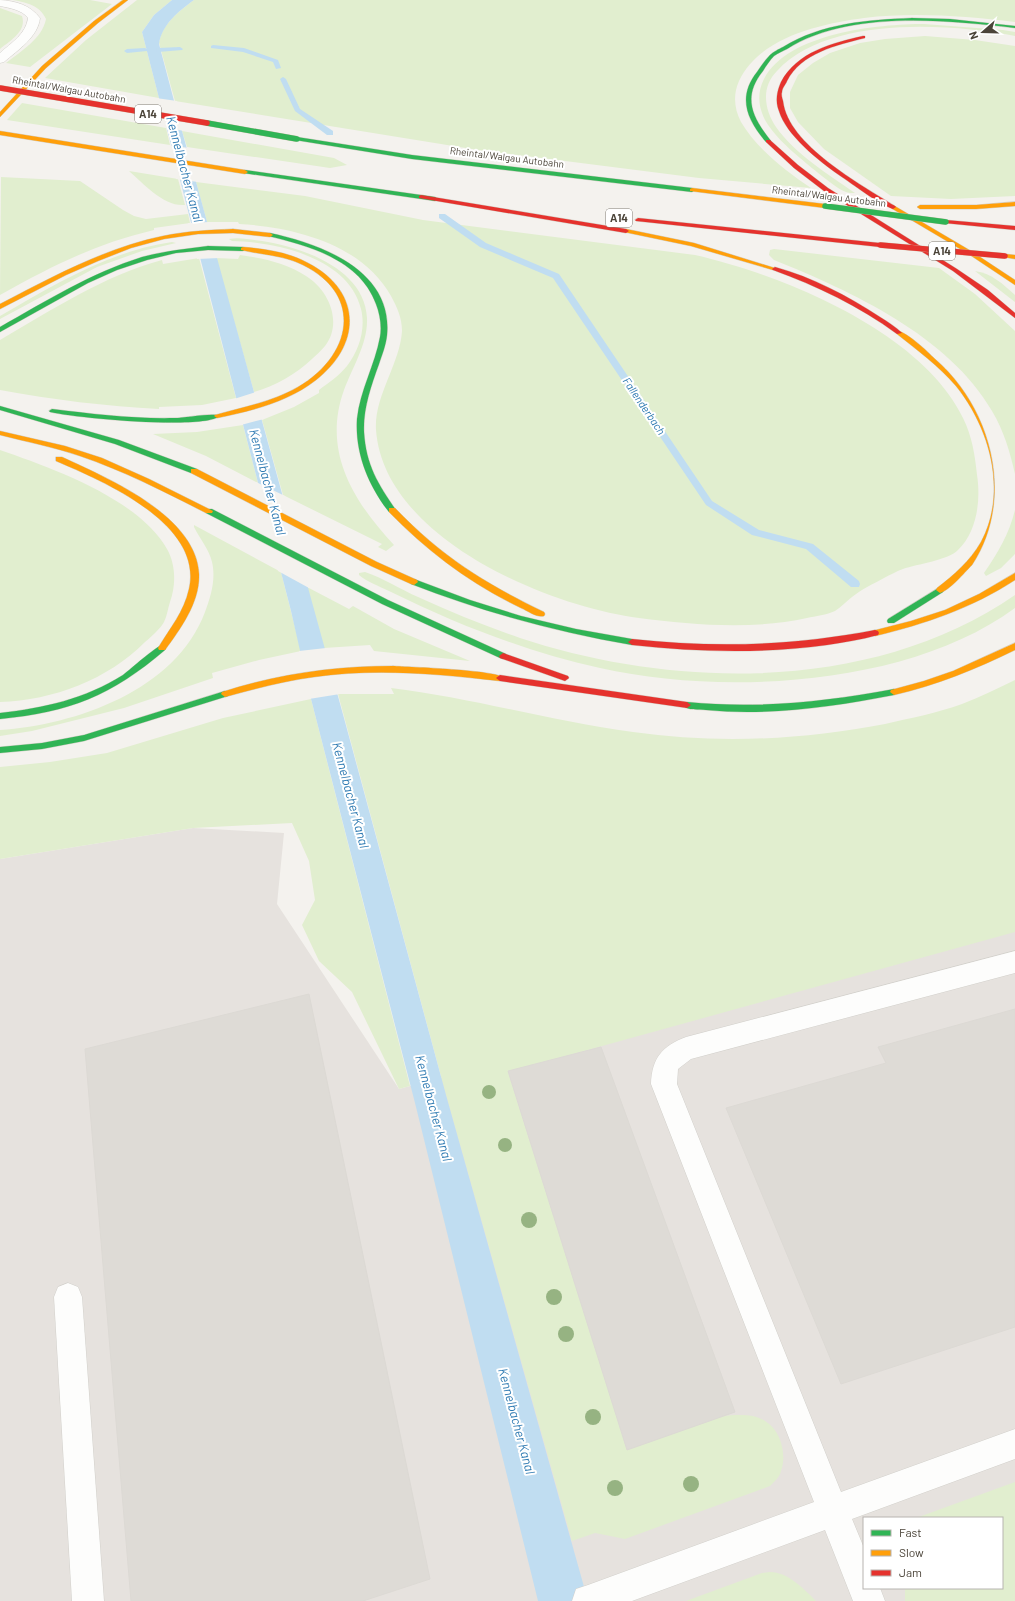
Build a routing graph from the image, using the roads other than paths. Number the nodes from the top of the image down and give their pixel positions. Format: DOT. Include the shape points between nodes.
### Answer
graph roads {
  1 [pos="126,0"];
  2 [pos="0,3"];
  3 [pos="1015,27"];
  4 [pos="871,36"];
  5 [pos="0,59"];
  6 [pos="0,88"];
  7 [pos="0,115"];
  8 [pos="0,133"];
  9 [pos="421,197"];
  10 [pos="1015,204"];
  11 [pos="825,206"];
  12 [pos="579,214"];
  13 [pos="627,219"];
  14 [pos="1015,228"];
  15 [pos="1015,257"];
  16 [pos="1015,283"];
  17 [pos="0,307"];
  18 [pos="1015,316"];
  19 [pos="0,330"];
  20 [pos="0,404"];
  21 [pos="0,408"];
  22 [pos="0,433"];
  23 [pos="9,435"];
  24 [pos="1015,576"];
  25 [pos="589,634"];
  26 [pos="853,637"];
  27 [pos="1015,646"];
  28 [pos="617,695"];
  29 [pos="0,716"];
  30 [pos="0,750"];
  31 [pos="1015,962"];
  32 [pos="68,1297"];
  33 [pos="1015,1444"];
  34 [pos="833,1510"];
  35 [pos="863,1586"];
  36 [pos="864,1589"];
  37 [pos="88,1601"];
  38 [pos="588,1601"];
  39 [pos="869,1601"];
  1 -- 7 [label="main road" via="44,67"];
  2 -- 5 [label="lane" via="22,8 34,17 34,24 25,38"];
  3 -- 18 [label="main road" via="911,19 831,29 800,40 773,55 754,76 748,97 750,113 761,132 799,169 977,284"];
  4 -- 16 [label="main road" via="823,49 803,60 789,72 780,86 778,95 785,120 807,146 839,171"];
  6 -- 11 [label="main road, Rheintal/Walgau Autobahn / A14, bridge" via="412,157"];
  8 -- 9 [label="main road"];
  9 -- 12 [label="main road"];
  9 -- 26 [label="main road" via="680,241 759,263 861,309 914,344 949,375 981,418 993,452 998,497 990,532 981,550 967,567 926,602 878,628"];
  10 -- 11 [label="main road, bridge" via="976,207"];
  11 -- 14 [label="main road, Rheintal/Walgau Autobahn / A14, bridge"];
  13 -- 15 [label="main road, A14, bridge"];
  17 -- 25 [label="main road" via="85,261 135,243 174,234 257,232 306,243 329,253 352,266 368,282 384,310 386,322 383,342 362,408 360,427 364,456 378,490 411,531 458,569 524,607"];
  19 -- 20 [label="main road" via="102,274 148,257 196,248 229,247 271,252 302,263 325,277 340,294 348,316 344,341 331,361 309,382 259,406 213,417 162,420 123,419"];
  21 -- 25 [label="main road" via="104,437 188,469 440,593 500,614"];
  22 -- 23 [label="main road"];
  23 -- 28 [label="main road" via="91,457 207,509 418,619 508,658"];
  23 -- 29 [label="main road" via="114,485 154,510 174,528 189,548 195,569 194,587 188,609 162,649 143,666 117,683 88,697 37,712"];
  24 -- 26 [label="main road" via="986,596 941,616"];
  25 -- 26 [label="main road" via="654,645 751,650"];
  27 -- 28 [label="main road" via="979,664 904,689 853,700 799,707 701,707"];
  28 -- 30 [label="main road" via="497,678 382,670 330,672 300,676 218,696 66,742"];
  31 -- 34 [label="lane" via="686,1049 674,1055 664,1072 664,1084"];
  32 -- 37 [label="lane"];
  33 -- 34 [label="lane"];
  34 -- 35 [label="lane"];
  34 -- 38 [label="lane"];
  36 -- 39 [label="lane"];
}
